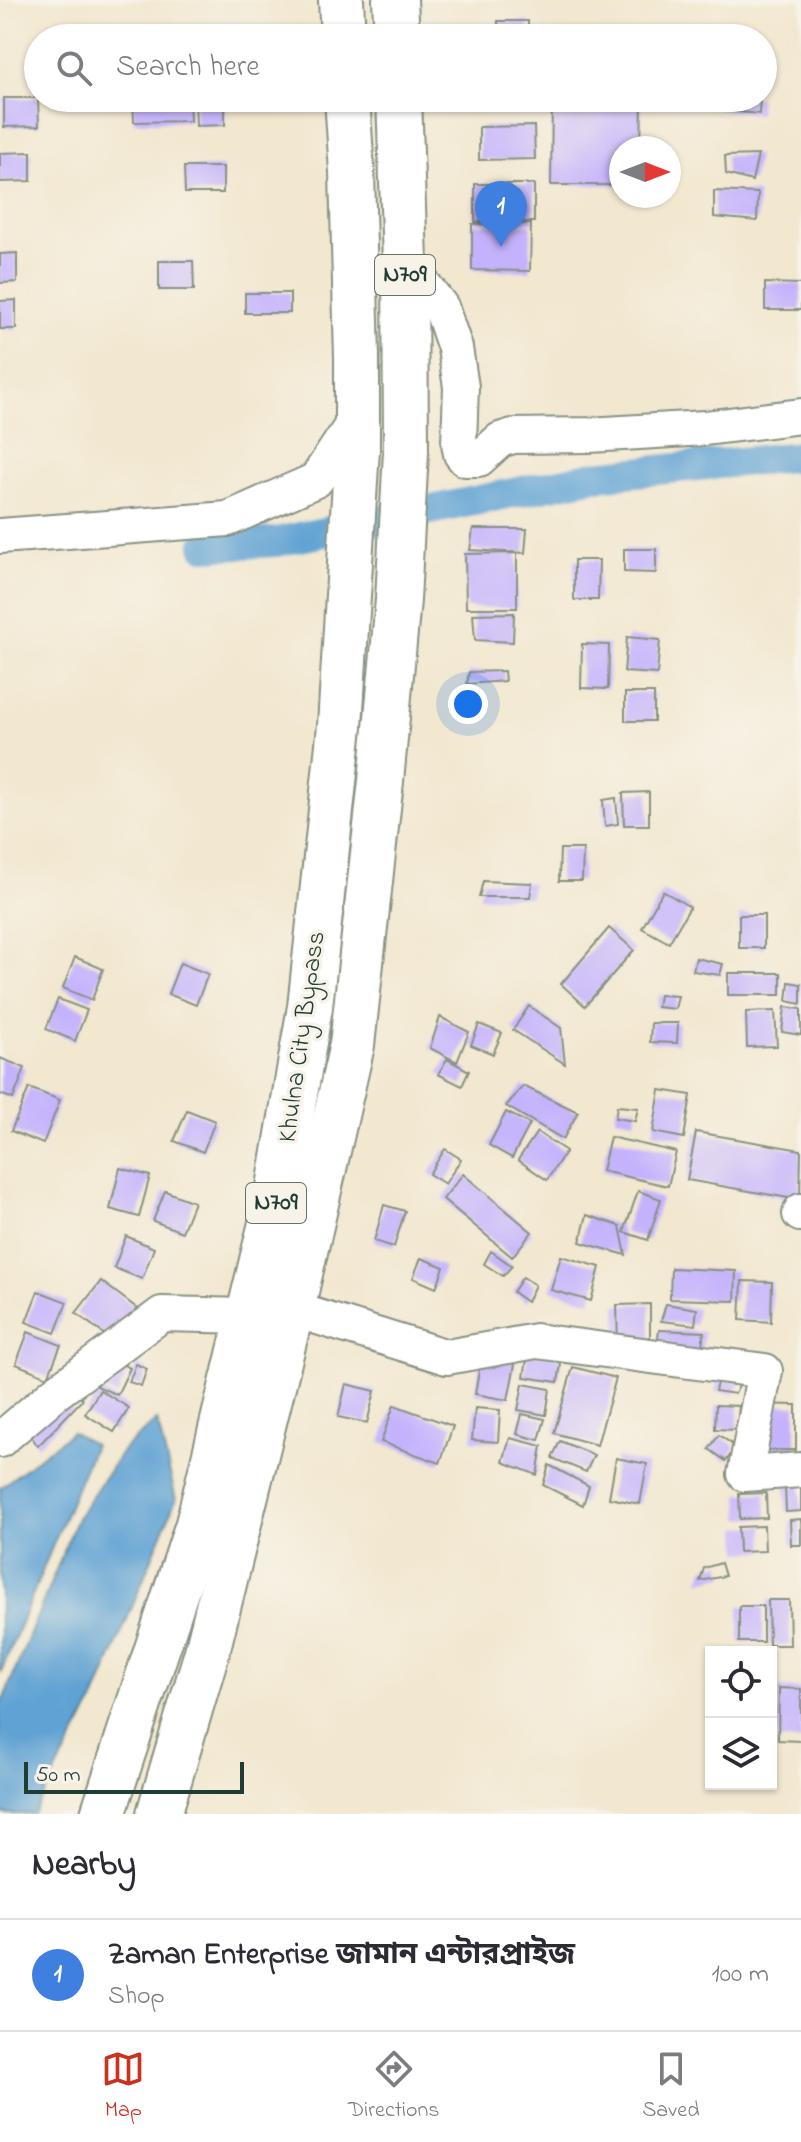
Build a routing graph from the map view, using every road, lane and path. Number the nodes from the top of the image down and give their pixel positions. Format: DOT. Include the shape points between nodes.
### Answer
graph roads {
  1 [pos="341,0"];
  2 [pos="395,0"];
  3 [pos="342,24"];
  4 [pos="396,24"];
  5 [pos="348,112"];
  6 [pos="400,112"];
  7 [pos="405,261"];
  8 [pos="801,416"];
  9 [pos="357,434"];
  10 [pos="0,536"];
  11 [pos="292,1309"];
  12 [pos="249,1316"];
  13 [pos="0,1440"];
  14 [pos="801,1470"];
  15 [pos="103,1814"];
  16 [pos="159,1814"];
  1 -- 3 [label="highway"];
  2 -- 4 [label="highway"];
  5 -- 9 [label="highway, N709"];
  6 -- 7 [label="highway, N709"];
  7 -- 8 [label="street" via="441,307 455,348 461,387 459,443 465,459 479,459 513,436 705,428"];
  7 -- 11 [label="highway, Khulna City Bypass / N709" via="406,451 381,781 352,1045"];
  9 -- 10 [label="street" via="316,480 228,519"];
  9 -- 12 [label="highway, Khulna City Bypass / N709" via="332,814 310,1007 277,1199"];
  11 -- 14 [label="street" via="447,1357 536,1341 765,1371 745,1474"];
  11 -- 16 [label="highway, Khulna City Bypass / N709" via="207,1652"];
  12 -- 13 [label="street" via="162,1314"];
  12 -- 15 [label="highway, Khulna City Bypass / N709" via="198,1524"];
}
